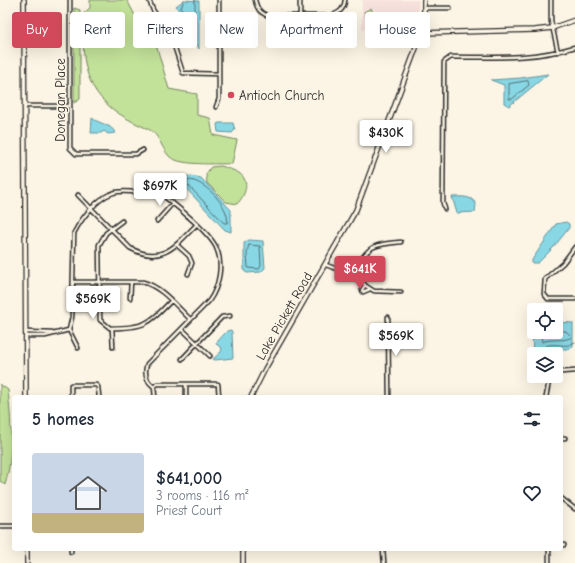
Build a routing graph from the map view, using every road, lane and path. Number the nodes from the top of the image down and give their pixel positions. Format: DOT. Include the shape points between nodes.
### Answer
graph roads {
  1 [pos="24,0"];
  2 [pos="70,0"];
  3 [pos="149,0"];
  4 [pos="219,0"];
  5 [pos="255,0"];
  6 [pos="300,0"];
  7 [pos="345,0"];
  8 [pos="424,0"];
  9 [pos="551,0"];
  10 [pos="425,8"];
  11 [pos="450,8"];
  12 [pos="300,12"];
  13 [pos="340,12"];
  14 [pos="425,12"];
  15 [pos="266,15"];
  16 [pos="575,20"];
  17 [pos="552,28"];
  18 [pos="430,33"];
  19 [pos="575,47"];
  20 [pos="417,48"];
  21 [pos="558,52"];
  22 [pos="219,74"];
  23 [pos="24,106"];
  24 [pos="70,106"];
  25 [pos="216,107"];
  26 [pos="143,150"];
  27 [pos="78,195"];
  28 [pos="173,203"];
  29 [pos="445,209"];
  30 [pos="91,210"];
  31 [pos="122,221"];
  32 [pos="157,221"];
  33 [pos="196,225"];
  34 [pos="111,229"];
  35 [pos="401,242"];
  36 [pos="176,245"];
  37 [pos="575,247"];
  38 [pos="326,264"];
  39 [pos="354,272"];
  40 [pos="188,274"];
  41 [pos="73,282"];
  42 [pos="99,282"];
  43 [pos="131,282"];
  44 [pos="365,285"];
  45 [pos="370,289"];
  46 [pos="401,292"];
  47 [pos="130,298"];
  48 [pos="575,299"];
  49 [pos="171,301"];
  50 [pos="230,316"];
  51 [pos="388,317"];
  52 [pos="190,319"];
  53 [pos="112,328"];
  54 [pos="182,329"];
  55 [pos="69,330"];
  56 [pos="26,334"];
  57 [pos="197,343"];
  58 [pos="113,347"];
  59 [pos="78,348"];
  60 [pos="210,356"];
  61 [pos="182,359"];
  62 [pos="575,371"];
  63 [pos="563,372"];
  64 [pos="549,383"];
  65 [pos="186,384"];
  66 [pos="154,387"];
  67 [pos="26,395"];
  68 [pos="71,395"];
  69 [pos="99,395"];
  70 [pos="155,395"];
  71 [pos="186,395"];
  72 [pos="218,395"];
  73 [pos="252,395"];
  74 [pos="389,395"];
  75 [pos="546,395"];
  76 [pos="563,500"];
  77 [pos="575,509"];
  78 [pos="0,526"];
  79 [pos="12,526"];
  80 [pos="27,551"];
  81 [pos="243,551"];
  82 [pos="383,551"];
  83 [pos="549,551"];
  84 [pos="27,563"];
  85 [pos="243,563"];
  86 [pos="384,563"];
  87 [pos="549,563"];
  1 -- 23 [label="main road"];
  2 -- 24 [label="street, Donegan Place"];
  3 -- 22 [label="street" via="171,36 183,73"];
  4 -- 22 [label="street"];
  5 -- 15 [label="street" via="257,9"];
  6 -- 12 [label="street"];
  7 -- 13 [label="street"];
  8 -- 10 [label="main road, Lake Pickett Road"];
  9 -- 17 [label="street"];
  10 -- 11 [label="street"];
  10 -- 14 [label="main road, Lake Pickett Road"];
  16 -- 17 [label="main road"];
  17 -- 18 [label="main road"];
  17 -- 21 [label="street"];
  19 -- 21 [label="street"];
  20 -- 38 [label="main road, Lake Pickett Road" via="361,200"];
  21 -- 29 [label="street" via="511,58 451,56 444,62"];
  22 -- 25 [label="street" via="219,99"];
  23 -- 24 [label="street"];
  23 -- 56 [label="main road"];
  24 -- 26 [label="street, Donegan Place" via="70,148 76,154 136,154"];
  27 -- 30 [label="street"];
  28 -- 30 [label="street" via="156,192 114,192 104,197"];
  28 -- 32 [label="street"];
  28 -- 33 [label="street"];
  30 -- 34 [label="street"];
  30 -- 41 [label="street" via="78,224 74,233"];
  31 -- 34 [label="street"];
  33 -- 36 [label="street"];
  33 -- 52 [label="street" via="216,248 219,278 215,292"];
  34 -- 36 [label="street" via="140,254 161,254"];
  34 -- 42 [label="street" via="102,237 99,245"];
  35 -- 39 [label="street" via="372,246 365,252"];
  36 -- 40 [label="street" via="189,256 192,263"];
  37 -- 48 [label="street" via="563,263 545,279 544,294 549,299"];
  38 -- 39 [label="street" via="337,270"];
  38 -- 73 [label="main road, Lake Pickett Road"];
  39 -- 44 [label="street"];
  41 -- 42 [label="street"];
  41 -- 55 [label="street"];
  42 -- 43 [label="street"];
  42 -- 53 [label="street" via="100,320"];
  43 -- 47 [label="street"];
  43 -- 49 [label="street" via="151,284"];
  44 -- 45 [label="street"];
  44 -- 45 [label="street" via="363,292"];
  45 -- 46 [label="street"];
  49 -- 52 [label="street"];
  49 -- 53 [label="street" via="147,324"];
  50 -- 57 [label="street" via="222,318"];
  51 -- 74 [label="street"];
  52 -- 54 [label="street"];
  53 -- 58 [label="street"];
  54 -- 57 [label="street"];
  54 -- 66 [label="street" via="145,370 147,380"];
  55 -- 56 [label="street" via="54,334"];
  55 -- 59 [label="street"];
  56 -- 67 [label="main road"];
  57 -- 60 [label="street"];
  57 -- 61 [label="street"];
  62 -- 63 [label="street"];
  64 -- 75 [label="street"];
  65 -- 66 [label="street" via="157,384"];
  65 -- 71 [label="street"];
  65 -- 72 [label="street" via="218,384"];
  66 -- 70 [label="street"];
  68 -- 69 [label="street" via="70,385 96,385"];
  76 -- 77 [label="street"];
  78 -- 79 [label="street"];
  80 -- 84 [label="main road"];
  81 -- 85 [label="main road"];
  82 -- 86 [label="street"];
  83 -- 87 [label="street"];
}
